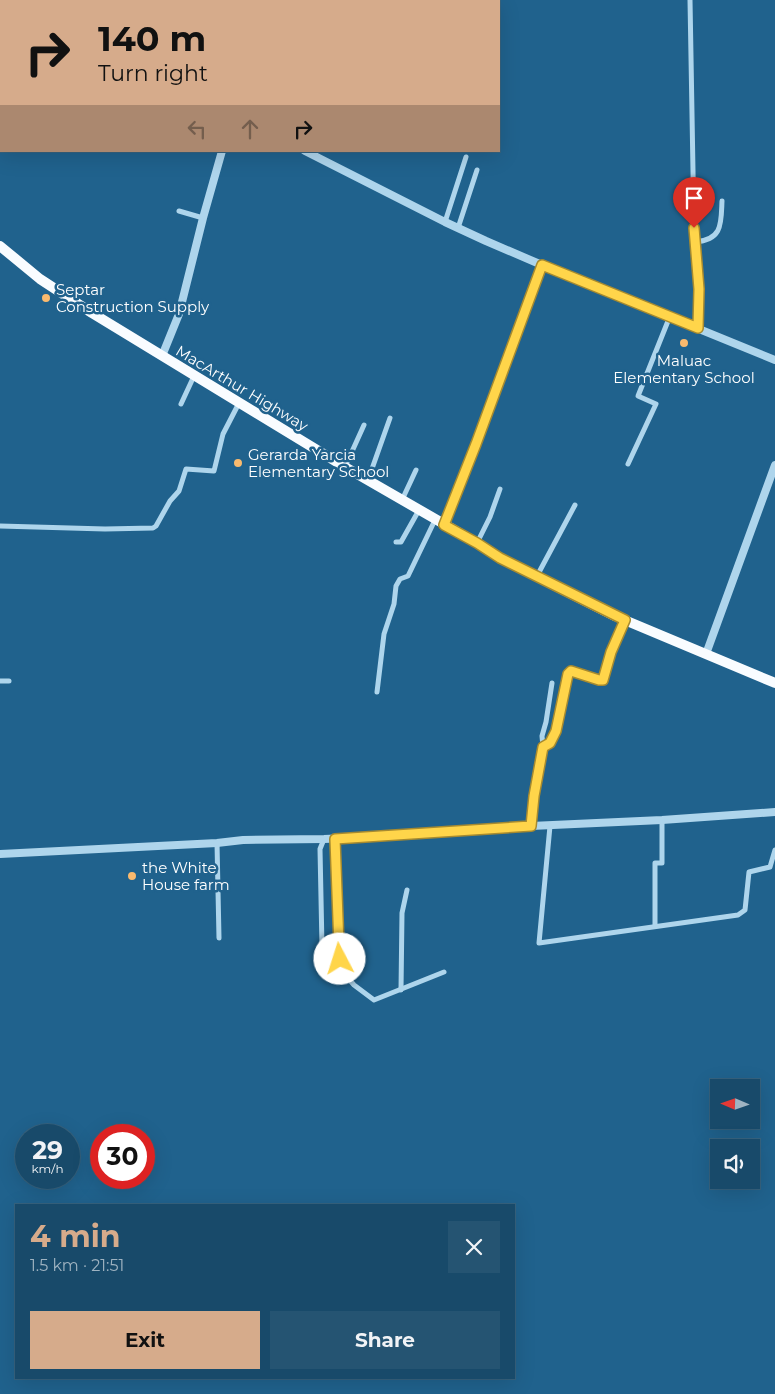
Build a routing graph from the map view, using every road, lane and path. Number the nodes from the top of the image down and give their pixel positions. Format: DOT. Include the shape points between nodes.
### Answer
graph roads {
  1 [pos="690,0"];
  2 [pos="222,152"];
  3 [pos="307,152"];
  4 [pos="466,157"];
  5 [pos="477,170"];
  6 [pos="722,201"];
  7 [pos="179,211"];
  8 [pos="203,218"];
  9 [pos="446,222"];
  10 [pos="458,228"];
  11 [pos="696,242"];
  12 [pos="0,246"];
  13 [pos="542,265"];
  14 [pos="670,316"];
  15 [pos="698,328"];
  16 [pos="162,356"];
  17 [pos="775,360"];
  18 [pos="194,376"];
  19 [pos="239,403"];
  20 [pos="181,404"];
  21 [pos="390,418"];
  22 [pos="364,425"];
  23 [pos="628,464"];
  24 [pos="775,465"];
  25 [pos="345,467"];
  26 [pos="416,470"];
  27 [pos="368,481"];
  28 [pos="500,489"];
  29 [pos="402,500"];
  30 [pos="575,505"];
  31 [pos="419,510"];
  32 [pos="440,522"];
  33 [pos="0,526"];
  34 [pos="396,542"];
  35 [pos="477,543"];
  36 [pos="537,576"];
  37 [pos="625,620"];
  38 [pos="706,654"];
  39 [pos="9,681"];
  40 [pos="0,682"];
  41 [pos="552,683"];
  42 [pos="775,683"];
  43 [pos="377,692"];
  44 [pos="543,747"];
  45 [pos="775,812"];
  46 [pos="662,820"];
  47 [pos="531,826"];
  48 [pos="550,826"];
  49 [pos="324,839"];
  50 [pos="335,839"];
  51 [pos="217,843"];
  52 [pos="775,850"];
  53 [pos="0,854"];
  54 [pos="407,890"];
  55 [pos="654,926"];
  56 [pos="219,938"];
  57 [pos="339,946"];
  58 [pos="444,972"];
  59 [pos="401,990"];
  1 -- 11 [label="street"];
  2 -- 8 [label="street"];
  3 -- 9 [label="street"];
  4 -- 9 [label="street"];
  5 -- 10 [label="street"];
  6 -- 11 [label="street" via="717,233 705,241"];
  7 -- 8 [label="street"];
  8 -- 16 [label="street" via="179,314"];
  9 -- 10 [label="street"];
  10 -- 13 [label="street"];
  11 -- 15 [label="street"];
  12 -- 16 [label="highway, MacArthur Highway" via="54,289"];
  13 -- 14 [label="street"];
  13 -- 32 [label="street" via="476,444"];
  14 -- 15 [label="street"];
  14 -- 23 [label="street" via="638,396 656,404"];
  15 -- 17 [label="street"];
  16 -- 18 [label="highway, MacArthur Highway"];
  18 -- 19 [label="highway, MacArthur Highway"];
  18 -- 20 [label="street"];
  19 -- 25 [label="highway, MacArthur Highway"];
  19 -- 33 [label="street" via="224,434 214,471 186,470 179,491 153,528"];
  21 -- 27 [label="street"];
  22 -- 25 [label="street"];
  24 -- 38 [label="street"];
  25 -- 27 [label="highway, MacArthur Highway"];
  26 -- 29 [label="street"];
  27 -- 29 [label="highway, MacArthur Highway"];
  28 -- 35 [label="street"];
  29 -- 31 [label="highway, MacArthur Highway"];
  30 -- 36 [label="street"];
  31 -- 32 [label="highway, MacArthur Highway"];
  31 -- 34 [label="street" via="400,542"];
  32 -- 35 [label="highway, MacArthur Highway"];
  32 -- 43 [label="street" via="408,576 397,582 384,634"];
  35 -- 36 [label="highway, MacArthur Highway"];
  36 -- 37 [label="highway, MacArthur Highway"];
  37 -- 38 [label="highway, MacArthur Highway"];
  37 -- 44 [label="street" via="603,680 569,672 556,731 550,743"];
  38 -- 42 [label="highway, MacArthur Highway"];
  39 -- 40 [label="street"];
  41 -- 44 [label="street" via="542,736"];
  44 -- 47 [label="street"];
  45 -- 46 [label="street"];
  46 -- 48 [label="street"];
  46 -- 55 [label="street" via="662,862 655,863"];
  47 -- 48 [label="street"];
  47 -- 50 [label="street"];
  48 -- 55 [label="street" via="539,942"];
  49 -- 50 [label="street"];
  49 -- 51 [label="street"];
  49 -- 57 [label="street" via="320,849 322,946"];
  50 -- 57 [label="street"];
  51 -- 53 [label="street"];
  51 -- 56 [label="street"];
  52 -- 55 [label="street" via="770,867 749,872 745,910 738,915"];
  54 -- 59 [label="street" via="402,913"];
  57 -- 59 [label="street" via="342,971 374,1000"];
  58 -- 59 [label="street"];
}
